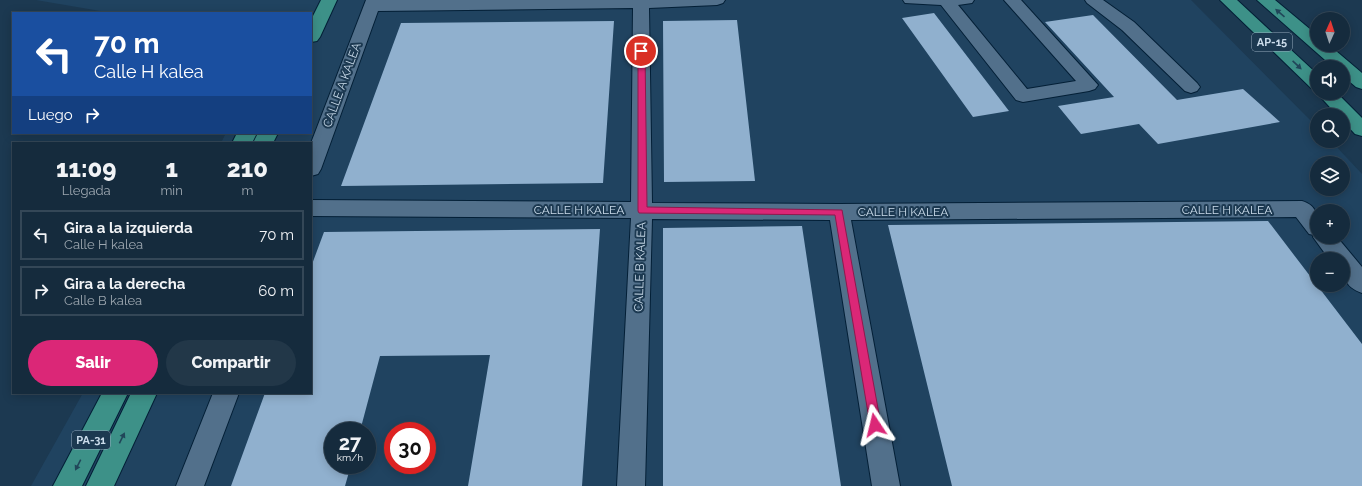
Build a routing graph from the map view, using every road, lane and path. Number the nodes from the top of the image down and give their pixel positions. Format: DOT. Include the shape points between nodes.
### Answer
graph roads {
  1 [pos="315,0"];
  2 [pos="329,0"];
  3 [pos="717,0"];
  4 [pos="911,0"];
  5 [pos="966,0"];
  6 [pos="1012,0"];
  7 [pos="1092,0"];
  8 [pos="1228,0"];
  9 [pos="1265,0"];
  10 [pos="1286,0"];
  11 [pos="641,1"];
  12 [pos="946,1"];
  13 [pos="373,3"];
  14 [pos="309,12"];
  15 [pos="1310,21"];
  16 [pos="312,35"];
  17 [pos="1310,39"];
  18 [pos="1325,52"];
  19 [pos="1346,52"];
  20 [pos="1362,66"];
  21 [pos="1310,77"];
  22 [pos="1362,83"];
  23 [pos="1191,87"];
  24 [pos="1333,100"];
  25 [pos="1362,129"];
  26 [pos="312,166"];
  27 [pos="312,208"];
  28 [pos="642,211"];
  29 [pos="839,212"];
  30 [pos="1310,220"];
  31 [pos="1330,244"];
  32 [pos="1336,252"];
  33 [pos="1350,269"];
  34 [pos="1362,284"];
  35 [pos="113,394"];
  36 [pos="144,394"];
  37 [pos="226,394"];
  38 [pos="67,486"];
  39 [pos="100,486"];
  40 [pos="190,486"];
  41 [pos="631,486"];
  42 [pos="886,486"];
  1 -- 14 [label="highway"];
  2 -- 16 [label="highway"];
  3 -- 11 [label="street"];
  4 -- 12 [label="street"];
  5 -- 12 [label="street"];
  6 -- 12 [label="street" via="1089,85 1024,96"];
  7 -- 23 [label="street" via="1128,26"];
  8 -- 21 [label="highway, AP-15, one-way"];
  17 -- 9 [label="highway, AP-15, one-way"];
  10 -- 15 [label="highway"];
  11 -- 13 [label="street"];
  11 -- 28 [label="street, CALLE B KALEA"];
  13 -- 26 [label="street, CALLE A KALEA"];
  18 -- 22 [label="highway, AP-15"];
  19 -- 20 [label="highway"];
  24 -- 25 [label="highway"];
  27 -- 28 [label="street, CALLE H KALEA"];
  28 -- 29 [label="street, CALLE H KALEA"];
  28 -- 41 [label="street, CALLE B KALEA"];
  29 -- 30 [label="street, CALLE H KALEA" via="1302,210"];
  29 -- 42 [label="street"];
  31 -- 32 [label="street"];
  33 -- 34 [label="street"];
  35 -- 38 [label="highway, PA-31, one-way"];
  39 -- 36 [label="highway, PA-31, one-way"];
  37 -- 40 [label="street"];
}
